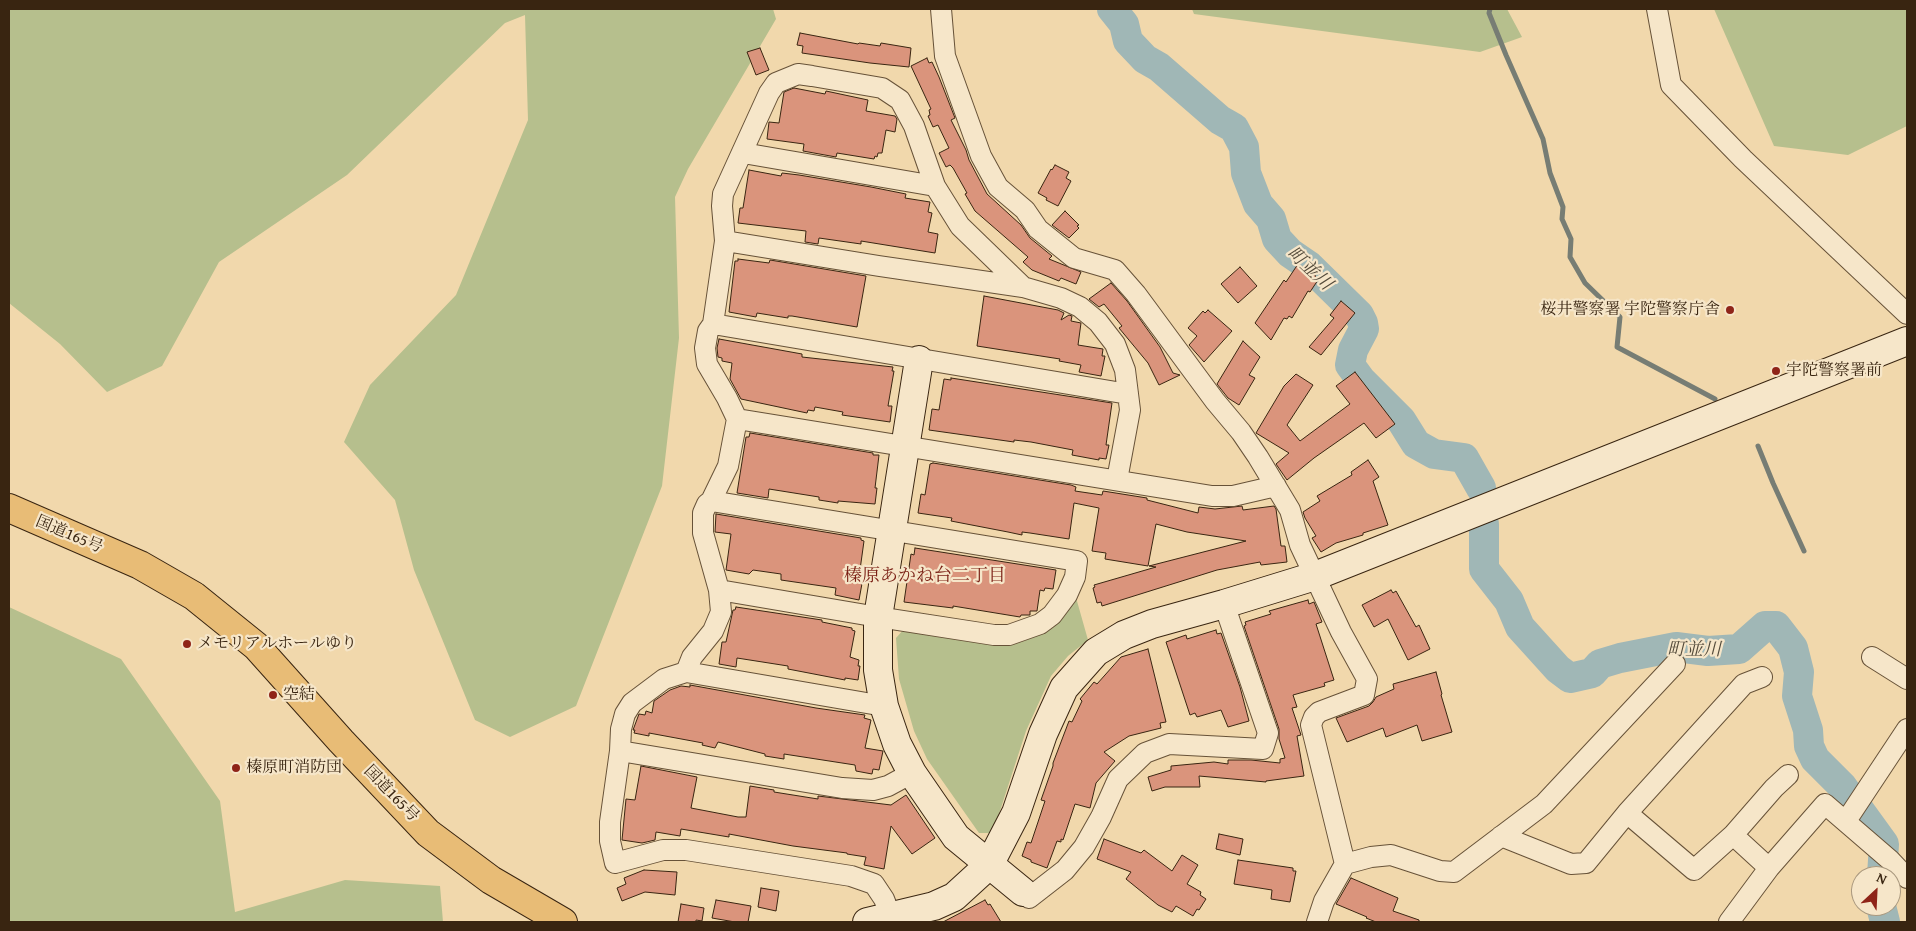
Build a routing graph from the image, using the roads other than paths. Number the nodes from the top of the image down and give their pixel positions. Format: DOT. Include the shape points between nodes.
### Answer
graph roads {
  1 [pos="941,9"];
  2 [pos="1657,9"];
  3 [pos="743,153"];
  4 [pos="935,186"];
  5 [pos="725,241"];
  6 [pos="1023,287"];
  7 [pos="1907,314"];
  8 [pos="713,324"];
  9 [pos="1907,341"];
  10 [pos="918,360"];
  11 [pos="1128,394"];
  12 [pos="737,419"];
  13 [pos="904,446"];
  14 [pos="1117,480"];
  15 [pos="1276,486"];
  16 [pos="711,502"];
  17 [pos="9,508"];
  18 [pos="891,531"];
  19 [pos="1315,576"];
  20 [pos="718,590"];
  21 [pos="1224,604"];
  22 [pos="878,617"];
  23 [pos="1872,657"];
  24 [pos="1675,664"];
  25 [pos="686,672"];
  26 [pos="1762,677"];
  27 [pos="1907,679"];
  28 [pos="884,706"];
  29 [pos="1907,729"];
  30 [pos="620,751"];
  31 [pos="912,773"];
  32 [pos="1788,775"];
  33 [pos="1627,813"];
  34 [pos="1846,821"];
  35 [pos="1733,835"];
  36 [pos="1501,836"];
  37 [pos="1345,864"];
  38 [pos="989,865"];
  39 [pos="1769,868"];
  40 [pos="1907,878"];
  41 [pos="1023,892"];
  42 [pos="879,920"];
  43 [pos="563,922"];
  44 [pos="1317,922"];
  45 [pos="1729,922"];
  1 -- 15 [label="street" via="944,56 981,156 998,187 1025,210 1038,229 1074,258 1115,270 1240,432"];
  2 -- 7 [label="street" via="1671,85 1743,159"];
  3 -- 4 [label="street"];
  3 -- 4 [label="street" via="764,102 776,83 798,74 882,88 900,100 914,126"];
  3 -- 5 [label="street" via="723,194"];
  4 -- 6 [label="street" via="960,226"];
  5 -- 6 [label="street"];
  5 -- 8 [label="street"];
  6 -- 11 [label="street" via="1061,298 1080,307 1098,322 1115,344 1125,370"];
  8 -- 10 [label="street"];
  8 -- 12 [label="street" via="708,331 705,348 706,364"];
  9 -- 19 [label="street"];
  10 -- 11 [label="street"];
  10 -- 13 [label="street"];
  11 -- 14 [label="street" via="1130,410"];
  12 -- 13 [label="street"];
  12 -- 16 [label="street" via="728,466"];
  13 -- 14 [label="street"];
  13 -- 18 [label="street"];
  14 -- 15 [label="street" via="1212,496 1233,496"];
  15 -- 19 [label="street" via="1290,510 1300,545"];
  16 -- 18 [label="street"];
  16 -- 20 [label="street" via="703,513 703,533"];
  17 -- 43 [label="highway, 国道165号" via="140,565 194,596 256,646 428,833 492,880"];
  18 -- 22 [label="street"];
  18 -- 22 [label="street" via="1077,561 1075,577 1052,615 1040,624 1009,635"];
  19 -- 21 [label="street"];
  19 -- 37 [label="street" via="1367,679 1364,695 1319,712 1311,725"];
  20 -- 22 [label="street"];
  20 -- 25 [label="street" via="721,612 713,632 692,657"];
  21 -- 38 [label="street" via="1124,635 1096,652 1082,666 1064,688 1043,734 1016,813"];
  21 -- 41 [label="street" via="1268,733 1263,749 1169,744 1145,753 1118,779 1084,847 1065,870 1028,898"];
  22 -- 28 [label="street" via="878,670"];
  23 -- 27 [label="street"];
  24 -- 36 [label="street" via="1544,804"];
  25 -- 28 [label="street"];
  25 -- 30 [label="street" via="664,679 632,703 621,729"];
  26 -- 33 [label="street" via="1744,684"];
  28 -- 31 [label="street"];
  29 -- 34 [label="street"];
  30 -- 31 [label="street" via="842,788 873,790"];
  30 -- 42 [label="street" via="610,822 615,863 663,850 686,850 851,876 874,884 884,899"];
  31 -- 38 [label="street" via="956,837"];
  32 -- 35 [label="street"];
  33 -- 35 [label="street" via="1694,870"];
  33 -- 36 [label="street" via="1586,863 1571,864"];
  34 -- 39 [label="street" via="1825,804"];
  34 -- 40 [label="street"];
  35 -- 39 [label="street"];
  36 -- 37 [label="street" via="1454,872 1440,871 1391,855"];
  37 -- 44 [label="street" via="1324,901"];
  38 -- 41 [label="street"];
  38 -- 42 [label="street" via="954,897 934,906"];
  39 -- 45 [label="street"];
}
